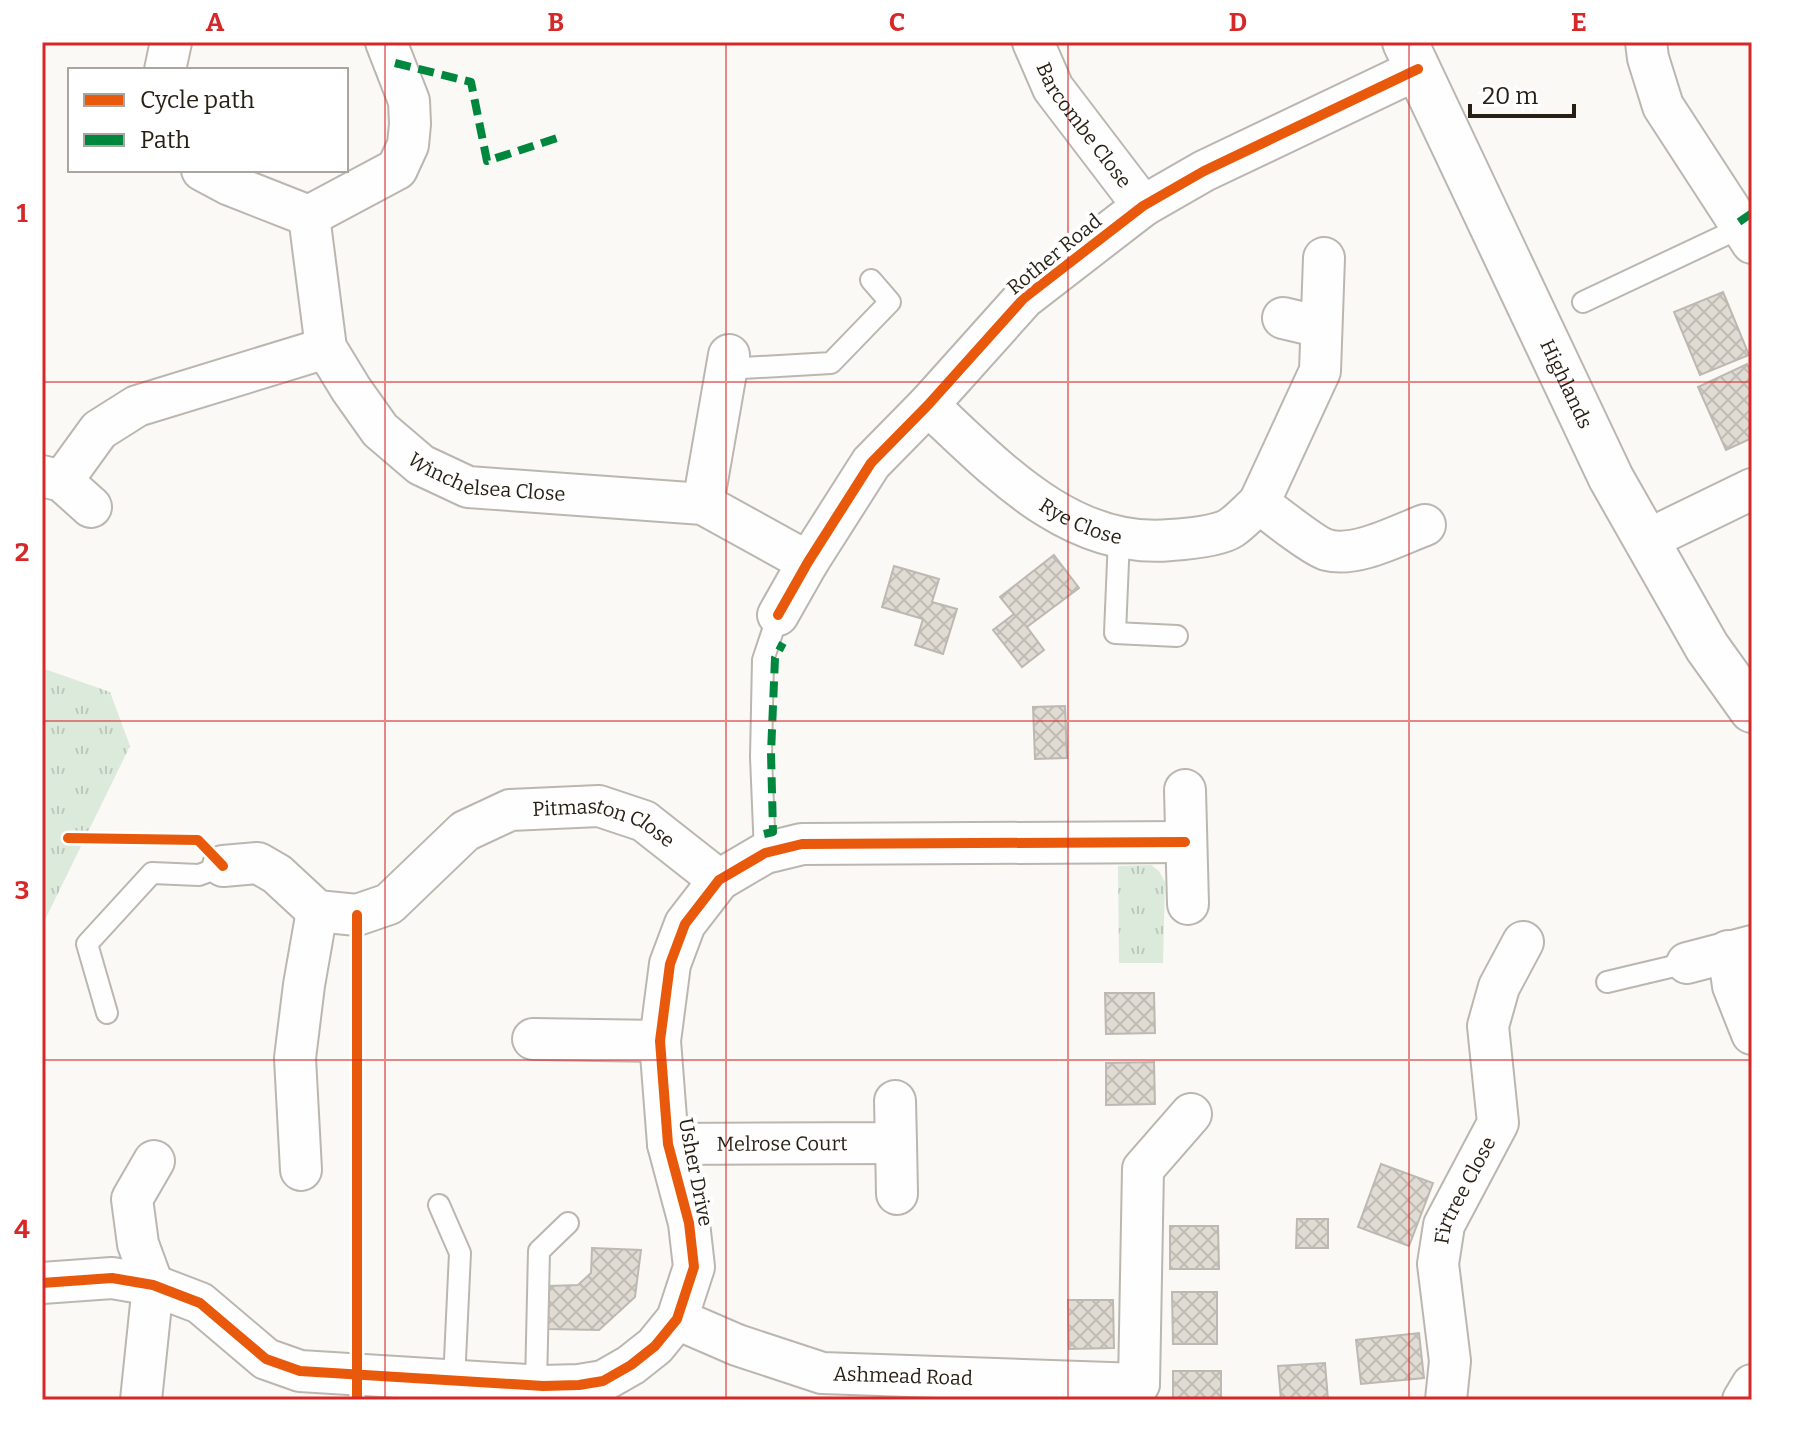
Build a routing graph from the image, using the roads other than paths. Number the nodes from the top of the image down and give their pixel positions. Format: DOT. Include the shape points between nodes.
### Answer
graph roads {
  1 [pos="171,42"];
  2 [pos="386,42"];
  3 [pos="1646,42"];
  4 [pos="1039,44"];
  5 [pos="1411,55"];
  6 [pos="165,68"];
  7 [pos="206,172"];
  8 [pos="1143,206"];
  9 [pos="309,216"];
  10 [pos="1747,235"];
  11 [pos="1324,258"];
  12 [pos="871,280"];
  13 [pos="1583,302"];
  14 [pos="1283,318"];
  15 [pos="1321,327"];
  16 [pos="326,348"];
  17 [pos="728,362"];
  18 [pos="928,405"];
  19 [pos="65,488"];
  20 [pos="1752,489"];
  21 [pos="1259,503"];
  22 [pos="703,504"];
  23 [pos="1425,525"];
  24 [pos="1119,538"];
  25 [pos="1645,541"];
  26 [pos="808,562"];
  27 [pos="778,615"];
  28 [pos="1177,636"];
  29 [pos="1752,710"];
  30 [pos="1185,790"];
  31 [pos="1185,842"];
  32 [pos="765,853"];
  33 [pos="223,866"];
  34 [pos="719,880"];
  35 [pos="1188,904"];
  36 [pos="317,911"];
  37 [pos="1523,942"];
  38 [pos="1740,948"];
  39 [pos="1687,963"];
  40 [pos="1607,982"];
  41 [pos="107,1013"];
  42 [pos="1752,1034"];
  43 [pos="533,1039"];
  44 [pos="660,1041"];
  45 [pos="895,1101"];
  46 [pos="1191,1114"];
  47 [pos="896,1143"];
  48 [pos="668,1144"];
  49 [pos="154,1161"];
  50 [pos="301,1170"];
  51 [pos="897,1194"];
  52 [pos="439,1205"];
  53 [pos="568,1223"];
  54 [pos="42,1283"];
  55 [pos="153,1285"];
  56 [pos="677,1319"];
  57 [pos="454,1381"];
  58 [pos="536,1385"];
  59 [pos="1752,1385"];
  60 [pos="603,1391"];
  61 [pos="1134,1392"];
  62 [pos="141,1400"];
  63 [pos="1446,1400"];
  64 [pos="1743,1400"];
  1 -- 6 [label="street"];
  2 -- 9 [label="street" via="409,101 408,145 397,169"];
  3 -- 10 [label="street" via="1663,106"];
  4 -- 8 [label="street, Barcombe Close" via="1053,88"];
  5 -- 8 [label="street, Rother Road"];
  5 -- 25 [label="street, Highlands"];
  7 -- 9 [label="street"];
  8 -- 18 [label="street, Rother Road" via="1024,298"];
  9 -- 16 [label="street, Winchelsea Close"];
  10 -- 13 [label="lane"];
  11 -- 15 [label="street, Rye Close"];
  12 -- 17 [label="lane" via="890,302 831,363"];
  14 -- 15 [label="street"];
  15 -- 21 [label="street, Rye Close" via="1320,371"];
  16 -- 19 [label="street" via="137,406 99,430"];
  16 -- 22 [label="street, Winchelsea Close" via="380,430 421,465 468,487"];
  17 -- 22 [label="street"];
  18 -- 24 [label="street, Rye Close" via="1009,480 1061,516"];
  18 -- 26 [label="street, Rother Road" via="871,463"];
  20 -- 25 [label="street"];
  21 -- 23 [label="street" via="1326,550 1370,547"];
  21 -- 24 [label="street, Rye Close" via="1229,530 1147,543"];
  22 -- 26 [label="street, Winchelsea Close"];
  24 -- 28 [label="lane" via="1115,633"];
  25 -- 29 [label="street, Highlands" via="1707,647"];
  26 -- 27 [label="street, Rother Road"];
  27 -- 32 [label="lane, Rother Road" via="763,660"];
  30 -- 31 [label="street"];
  31 -- 32 [label="street, Usher Drive" via="802,844"];
  31 -- 35 [label="street"];
  32 -- 34 [label="street, Usher Drive"];
  33 -- 36 [label="street" via="258,863"];
  33 -- 41 [label="lane" via="199,875 152,873 87,944"];
  34 -- 36 [label="street, Pitmaston Close" via="644,821 599,806 561,806 510,810 465,831 389,904 357,915"];
  34 -- 44 [label="street, Usher Drive" via="685,924 670,964"];
  36 -- 50 [label="street" via="295,1058"];
  37 -- 63 [label="street, Firtree Close" via="1499,987 1488,1026 1498,1123 1444,1225 1438,1264 1450,1361"];
  38 -- 39 [label="street"];
  38 -- 42 [label="street" via="1733,986"];
  39 -- 40 [label="lane"];
  43 -- 44 [label="street"];
  44 -- 48 [label="street, Usher Drive"];
  45 -- 47 [label="street"];
  46 -- 61 [label="street, Ashmead Road" via="1143,1169"];
  47 -- 48 [label="street, Melrose Court"];
  47 -- 51 [label="street"];
  48 -- 56 [label="street, Usher Drive" via="689,1223 694,1267"];
  49 -- 55 [label="street" via="132,1199 138,1244"];
  52 -- 57 [label="lane" via="460,1253"];
  53 -- 58 [label="lane" via="539,1251"];
  54 -- 55 [label="street, Usher Drive" via="112,1278"];
  55 -- 57 [label="street, Usher Drive" via="200,1303 266,1359 300,1371"];
  55 -- 62 [label="street"];
  56 -- 60 [label="street, Usher Drive" via="655,1346"];
  56 -- 61 [label="street, Ashmead Road" via="822,1380"];
  57 -- 58 [label="street, Usher Drive"];
  58 -- 60 [label="street, Usher Drive"];
  59 -- 64 [label="street"];
}
